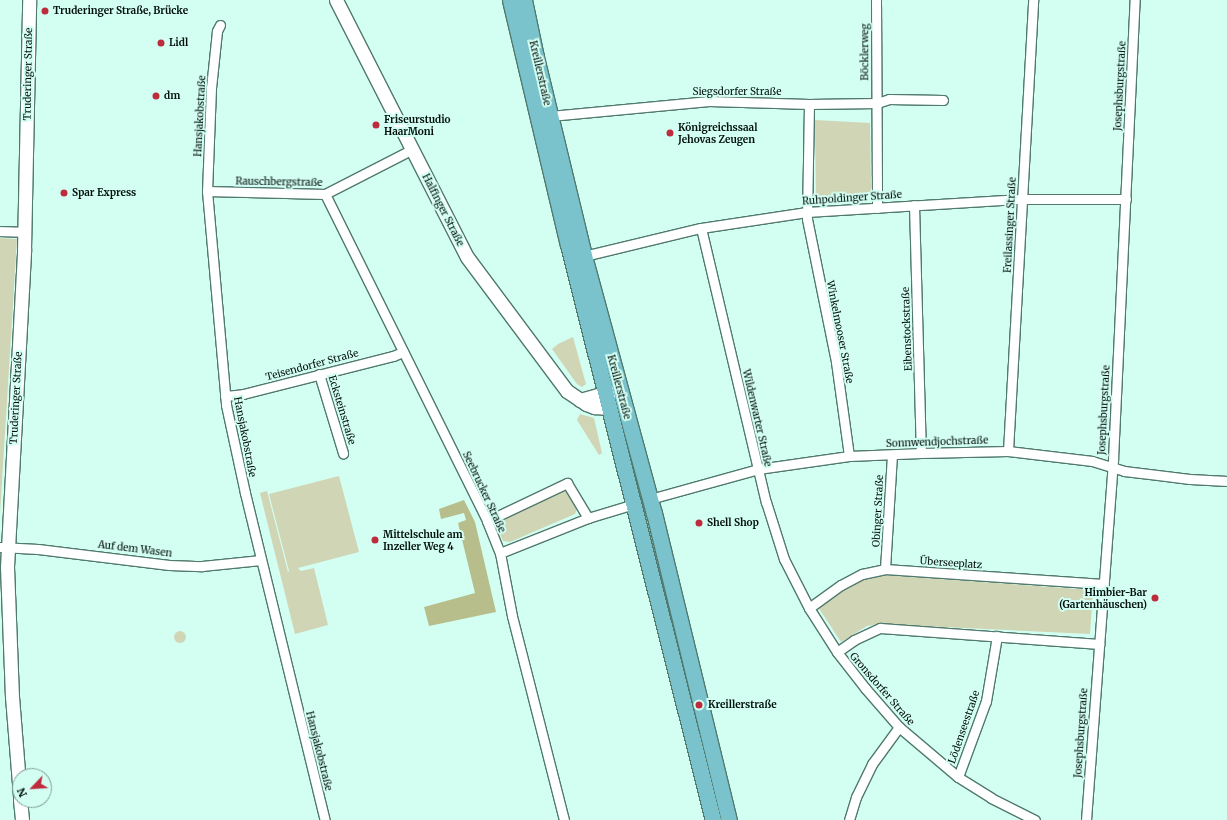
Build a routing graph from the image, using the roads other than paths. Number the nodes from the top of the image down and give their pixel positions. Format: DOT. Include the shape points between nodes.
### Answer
graph roads {
  1 [pos="29,0"];
  2 [pos="336,0"];
  3 [pos="510,0"];
  4 [pos="524,0"];
  5 [pos="876,0"];
  6 [pos="1034,0"];
  7 [pos="1135,0"];
  8 [pos="220,25"];
  9 [pos="943,100"];
  10 [pos="877,103"];
  11 [pos="809,104"];
  12 [pos="550,116"];
  13 [pos="411,150"];
  14 [pos="207,191"];
  15 [pos="326,194"];
  16 [pos="1022,199"];
  17 [pos="1126,199"];
  18 [pos="914,205"];
  19 [pos="877,208"];
  20 [pos="807,212"];
  21 [pos="701,228"];
  22 [pos="0,231"];
  23 [pos="24,232"];
  24 [pos="584,256"];
  25 [pos="403,352"];
  26 [pos="319,374"];
  27 [pos="613,391"];
  28 [pos="225,396"];
  29 [pos="580,400"];
  30 [pos="610,408"];
  31 [pos="1008,452"];
  32 [pos="343,453"];
  33 [pos="921,453"];
  34 [pos="892,455"];
  35 [pos="849,456"];
  36 [pos="1112,467"];
  37 [pos="758,469"];
  38 [pos="1227,481"];
  39 [pos="650,499"];
  40 [pos="634,504"];
  41 [pos="588,518"];
  42 [pos="487,520"];
  43 [pos="4,548"];
  44 [pos="500,553"];
  45 [pos="261,560"];
  46 [pos="885,569"];
  47 [pos="1103,584"];
  48 [pos="809,608"];
  49 [pos="997,636"];
  50 [pos="1099,644"];
  51 [pos="837,652"];
  52 [pos="899,727"];
  53 [pos="18,768"];
  54 [pos="958,777"];
  55 [pos="21,808"];
  56 [pos="22,820"];
  57 [pos="325,820"];
  58 [pos="564,820"];
  59 [pos="713,820"];
  60 [pos="729,820"];
  61 [pos="848,820"];
  62 [pos="1036,820"];
  63 [pos="1086,820"];
  1 -- 23 [label="street, Truderinger Straße"];
  2 -- 13 [label="street, Halfinger Straße"];
  3 -- 27 [label="main road, Kreillerstraße" via="540,133"];
  4 -- 12 [label="main road, Kreillerstraße"];
  5 -- 10 [label="street, Böcklerweg"];
  6 -- 16 [label="street, Freilassinger Straße"];
  7 -- 17 [label="street, Josephsburgstraße"];
  8 -- 14 [label="street, Hansjakobstraße" via="217,31 212,88"];
  9 -- 10 [label="street, Siegsdorfer Straße" via="889,99"];
  10 -- 11 [label="street, Siegsdorfer Straße"];
  10 -- 19 [label="street, Böcklerweg"];
  11 -- 12 [label="street, Siegsdorfer Straße" via="708,101"];
  11 -- 20 [label="street, Winkelmooser Straße"];
  12 -- 24 [label="main road, Kreillerstraße"];
  13 -- 15 [label="street, Rauschbergstraße"];
  13 -- 29 [label="street, Halfinger Straße" via="467,257 563,386"];
  14 -- 15 [label="street, Rauschbergstraße"];
  14 -- 28 [label="street, Hansjakobstraße"];
  15 -- 25 [label="street, Seebrucker Straße"];
  16 -- 17 [label="street, Ruhpoldinger Straße"];
  16 -- 18 [label="street, Ruhpoldinger Straße"];
  16 -- 31 [label="street, Freilassinger Straße"];
  17 -- 36 [label="street, Josephsburgstraße"];
  18 -- 19 [label="street, Ruhpoldinger Straße"];
  18 -- 33 [label="street, Eibenstockstraße"];
  19 -- 20 [label="street, Ruhpoldinger Straße"];
  20 -- 21 [label="street, Ruhpoldinger Straße"];
  20 -- 35 [label="street, Winkelmooser Straße" via="836,362"];
  21 -- 24 [label="street, Ruhpoldinger Straße"];
  21 -- 37 [label="street, Wildenwarter Straße"];
  22 -- 23 [label="street"];
  23 -- 43 [label="street, Truderinger Straße"];
  24 -- 27 [label="main road, Kreillerstraße"];
  25 -- 26 [label="street, Teisendorfer Straße"];
  25 -- 42 [label="street, Seebrucker Straße"];
  26 -- 28 [label="street, Teisendorfer Straße" via="243,394"];
  26 -- 32 [label="street, Ecksteinstraße"];
  27 -- 29 [label="street"];
  27 -- 30 [label="main road, Kreillerstraße"];
  27 -- 39 [label="main road, Kreillerstraße"];
  28 -- 45 [label="street, Hansjakobstraße"];
  29 -- 30 [label="street, Halfinger Straße" via="594,407"];
  30 -- 40 [label="main road, Kreillerstraße"];
  31 -- 33 [label="street, Sonnwendjochstraße"];
  31 -- 36 [label="street, Sonnwendjochstraße" via="1092,461"];
  33 -- 34 [label="street, Sonnwendjochstraße"];
  34 -- 35 [label="street, Sonnwendjochstraße"];
  34 -- 46 [label="street, Obinger Straße"];
  35 -- 37 [label="street, Sonnwendjochstraße"];
  36 -- 38 [label="street, Sonnwendjochstraße" via="1124,471"];
  36 -- 47 [label="street, Josephsburgstraße"];
  37 -- 39 [label="street, Sonnwendjochstraße"];
  37 -- 48 [label="street, Wildenwarter Straße" via="784,559"];
  39 -- 60 [label="main road, Kreillerstraße"];
  40 -- 41 [label="street"];
  40 -- 59 [label="main road, Kreillerstraße"];
  41 -- 42 [label="street" via="567,483"];
  41 -- 44 [label="street"];
  42 -- 44 [label="street, Seebrucker Straße"];
  43 -- 45 [label="street, Auf dem Wasen" via="25,548 169,565 202,566"];
  43 -- 53 [label="street, Truderinger Straße"];
  44 -- 58 [label="street, Seebrucker Straße" via="512,616"];
  45 -- 57 [label="street, Hansjakobstraße"];
  46 -- 47 [label="street, Überseeplatz"];
  46 -- 48 [label="street, Überseeplatz" via="862,574 841,585"];
  47 -- 50 [label="street, Josephsburgstraße"];
  48 -- 51 [label="street, Gronsdorfer Straße"];
  49 -- 50 [label="street"];
  49 -- 51 [label="street" via="880,628 854,640"];
  49 -- 54 [label="street, Lödenseestraße" via="986,701"];
  50 -- 63 [label="street, Josephsburgstraße"];
  51 -- 52 [label="street, Gronsdorfer Straße"];
  52 -- 54 [label="street, Gronsdorfer Straße"];
  52 -- 61 [label="street" via="872,764"];
  54 -- 62 [label="street, Gronsdorfer Straße" via="991,798"];
  55 -- 56 [label="street"];
}
